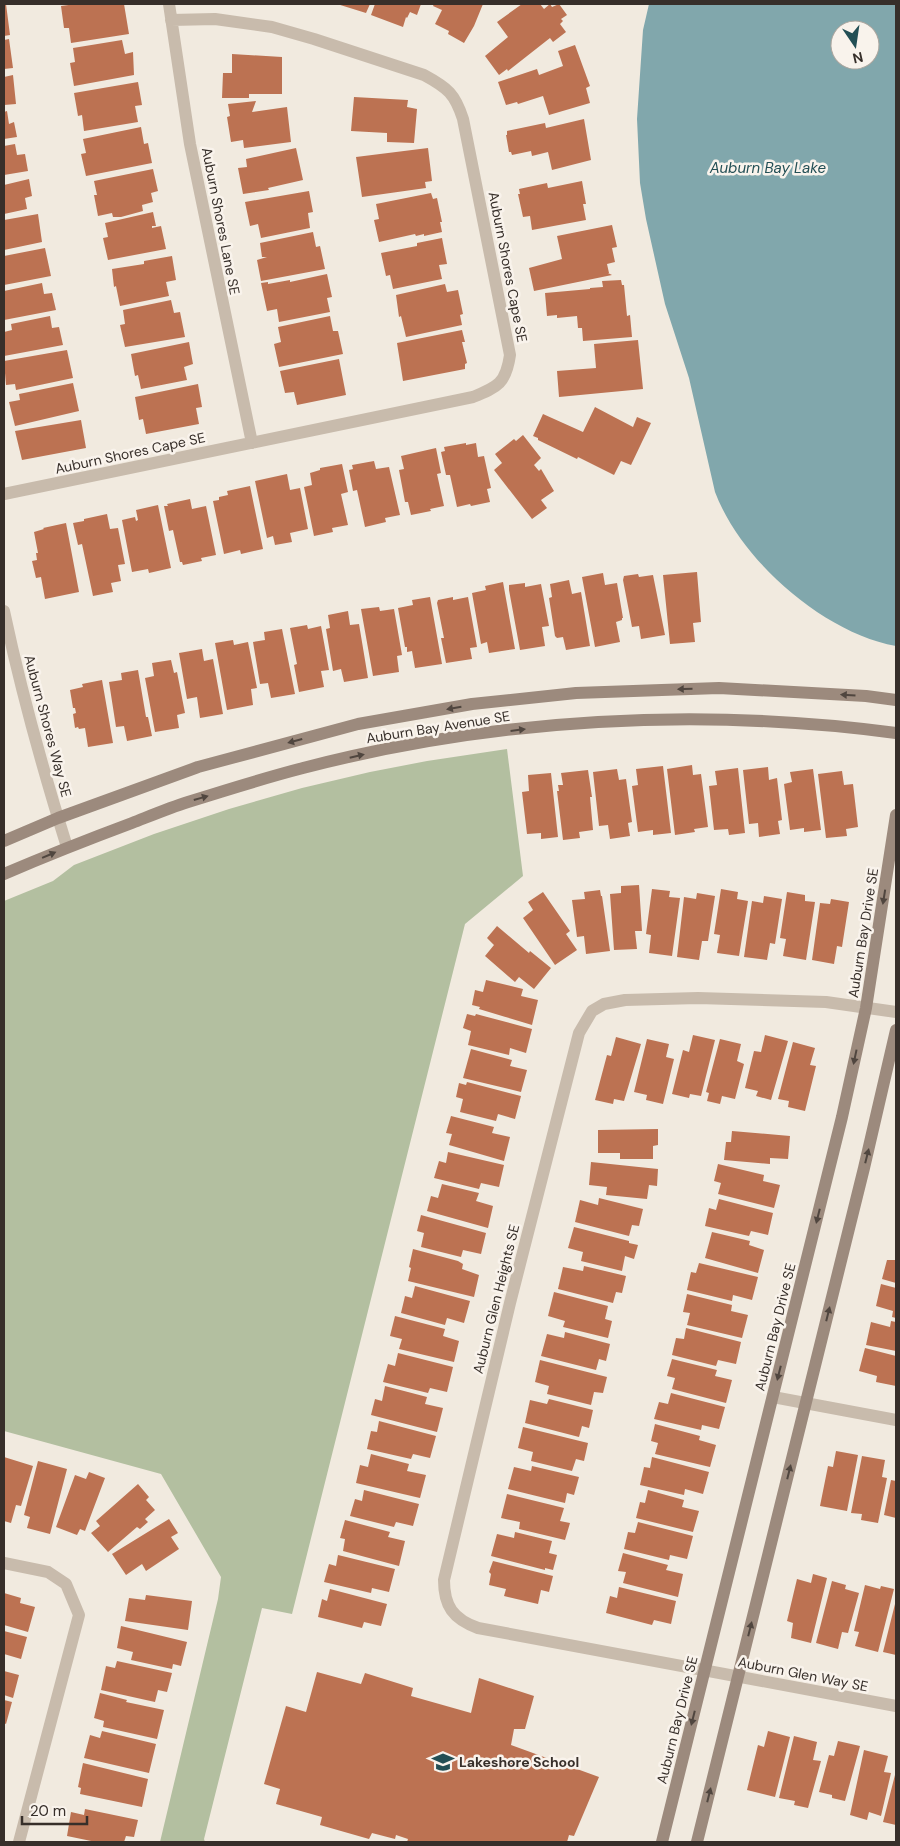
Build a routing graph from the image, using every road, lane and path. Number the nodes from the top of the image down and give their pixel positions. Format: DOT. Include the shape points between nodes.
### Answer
graph roads {
  1 [pos="169,4"];
  2 [pos="171,20"];
  3 [pos="252,443"];
  4 [pos="4,494"];
  5 [pos="4,611"];
  6 [pos="896,700"];
  7 [pos="896,733"];
  8 [pos="896,814"];
  9 [pos="58,818"];
  10 [pos="4,840"];
  11 [pos="68,848"];
  12 [pos="4,874"];
  13 [pos="866,1008"];
  14 [pos="896,1012"];
  15 [pos="896,1030"];
  16 [pos="773,1397"];
  17 [pos="806,1403"];
  18 [pos="896,1420"];
  19 [pos="4,1563"];
  20 [pos="704,1670"];
  21 [pos="738,1676"];
  22 [pos="896,1706"];
  23 [pos="19,1842"];
  24 [pos="662,1842"];
  25 [pos="697,1842"];
  1 -- 2 [label="street, Auburn Shores Lane SE"];
  2 -- 3 [label="street, Auburn Shores Lane SE" via="190,144"];
  2 -- 3 [label="street, Auburn Shores Cape SE" via="215,19 272,27 424,75 441,84 457,101 463,119 510,354 508,370 500,382 491,390 473,397"];
  3 -- 4 [label="street, Auburn Shores Cape SE"];
  5 -- 9 [label="street, Auburn Shores Way SE"];
  6 -- 9 [label="street, Auburn Bay Avenue SE, one-way" via="719,688 576,693 472,704 358,724 208,764"];
  11 -- 7 [label="street, Auburn Bay Avenue SE, one-way" via="185,803 302,768 470,735 555,725 721,720"];
  8 -- 13 [label="street, Auburn Bay Drive SE, one-way"];
  9 -- 10 [label="street, Auburn Bay Avenue SE"];
  9 -- 11 [label="street, Auburn Shores Way SE"];
  12 -- 11 [label="street, Auburn Bay Avenue SE, one-way"];
  13 -- 14 [label="street, Auburn Glen Heights SE"];
  13 -- 16 [label="street, Auburn Bay Drive SE, one-way"];
  13 -- 20 [label="street, Auburn Glen Heights SE" via="826,1002 698,998 625,1000 604,1004 592,1012 579,1033 504,1332 444,1580 444,1595 450,1610 463,1623 478,1628"];
  17 -- 15 [label="street, one-way"];
  16 -- 17 [label="street"];
  16 -- 20 [label="street, Auburn Bay Drive SE"];
  17 -- 18 [label="street"];
  21 -- 17 [label="street, one-way"];
  19 -- 23 [label="street" via="48,1572 66,1584 79,1615"];
  20 -- 21 [label="street, Auburn Glen Way SE"];
  20 -- 24 [label="street, Auburn Bay Drive SE, one-way"];
  21 -- 22 [label="street, Auburn Glen Way SE"];
  25 -- 21 [label="street, one-way"];
}
